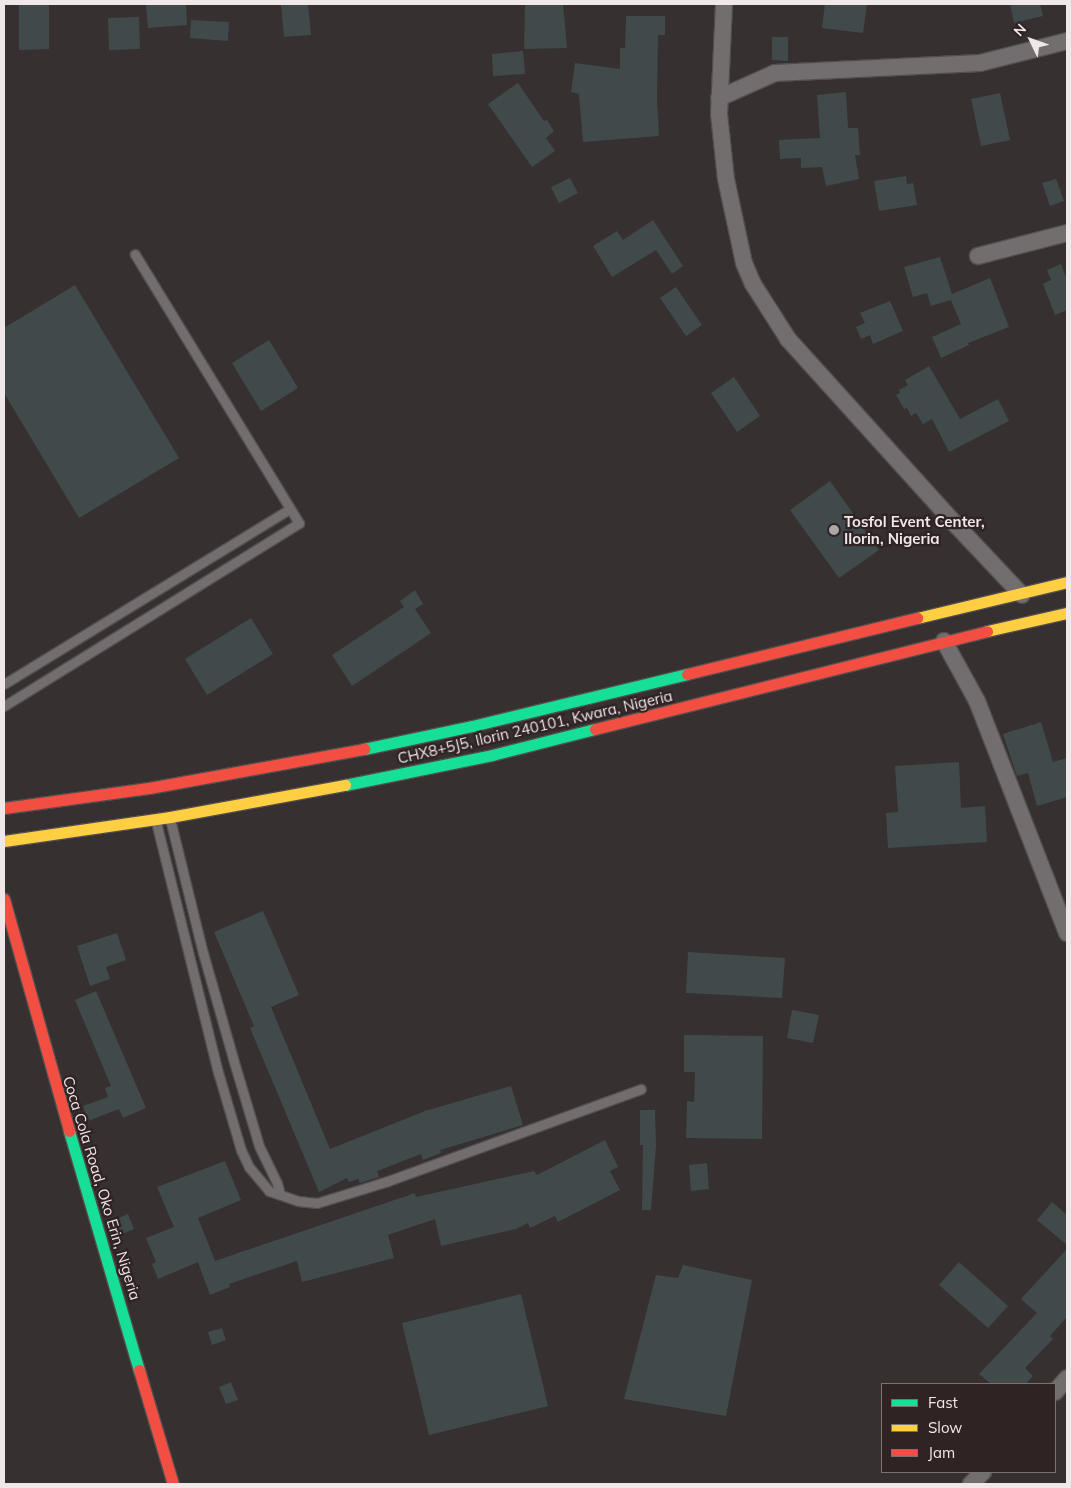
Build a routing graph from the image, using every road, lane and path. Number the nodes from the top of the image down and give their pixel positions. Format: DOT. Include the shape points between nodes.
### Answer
graph roads {
  1 [pos="724,4"];
  2 [pos="1067,41"];
  3 [pos="719,98"];
  4 [pos="1067,233"];
  5 [pos="136,254"];
  6 [pos="978,256"];
  7 [pos="290,509"];
  8 [pos="1067,582"];
  9 [pos="1022,594"];
  10 [pos="1067,613"];
  11 [pos="944,642"];
  12 [pos="4,684"];
  13 [pos="4,706"];
  14 [pos="4,808"];
  15 [pos="170,817"];
  16 [pos="156,819"];
  17 [pos="4,841"];
  18 [pos="4,899"];
  19 [pos="1067,933"];
  20 [pos="641,1089"];
  21 [pos="280,1194"];
  22 [pos="1067,1378"];
  23 [pos="1056,1391"];
  24 [pos="982,1473"];
  25 [pos="174,1484"];
  26 [pos="971,1484"];
  1 -- 3 [label="street"];
  2 -- 3 [label="street" via="980,63 775,73"];
  3 -- 9 [label="street" via="726,179 744,263 753,284 788,339"];
  4 -- 6 [label="street"];
  5 -- 7 [label="lane"];
  7 -- 12 [label="lane"];
  7 -- 13 [label="lane" via="299,523"];
  8 -- 9 [label="main road, CHX8+5J5, Ilorin 240101, Kwara, Nigeria"];
  9 -- 14 [label="main road, CHX8+5J5, Ilorin 240101, Kwara, Nigeria" via="472,726 345,753 149,788"];
  10 -- 11 [label="main road, CHX8+5J5, Ilorin 240101, Kwara, Nigeria"];
  11 -- 15 [label="main road, CHX8+5J5, Ilorin 240101, Kwara, Nigeria" via="492,755"];
  11 -- 19 [label="street" via="977,701"];
  15 -- 16 [label="main road, CHX8+5J5, Ilorin 240101, Kwara, Nigeria"];
  15 -- 21 [label="lane" via="234,1062 259,1146"];
  16 -- 17 [label="main road, CHX8+5J5, Ilorin 240101, Kwara, Nigeria"];
  16 -- 21 [label="lane" via="218,1072 241,1150 262,1186"];
  18 -- 25 [label="main road, Coca Cola Road, Oko Erin, Nigeria" via="38,1029"];
  20 -- 21 [label="lane" via="388,1182 317,1203 298,1201"];
  22 -- 23 [label="street"];
  24 -- 26 [label="street"];
}
